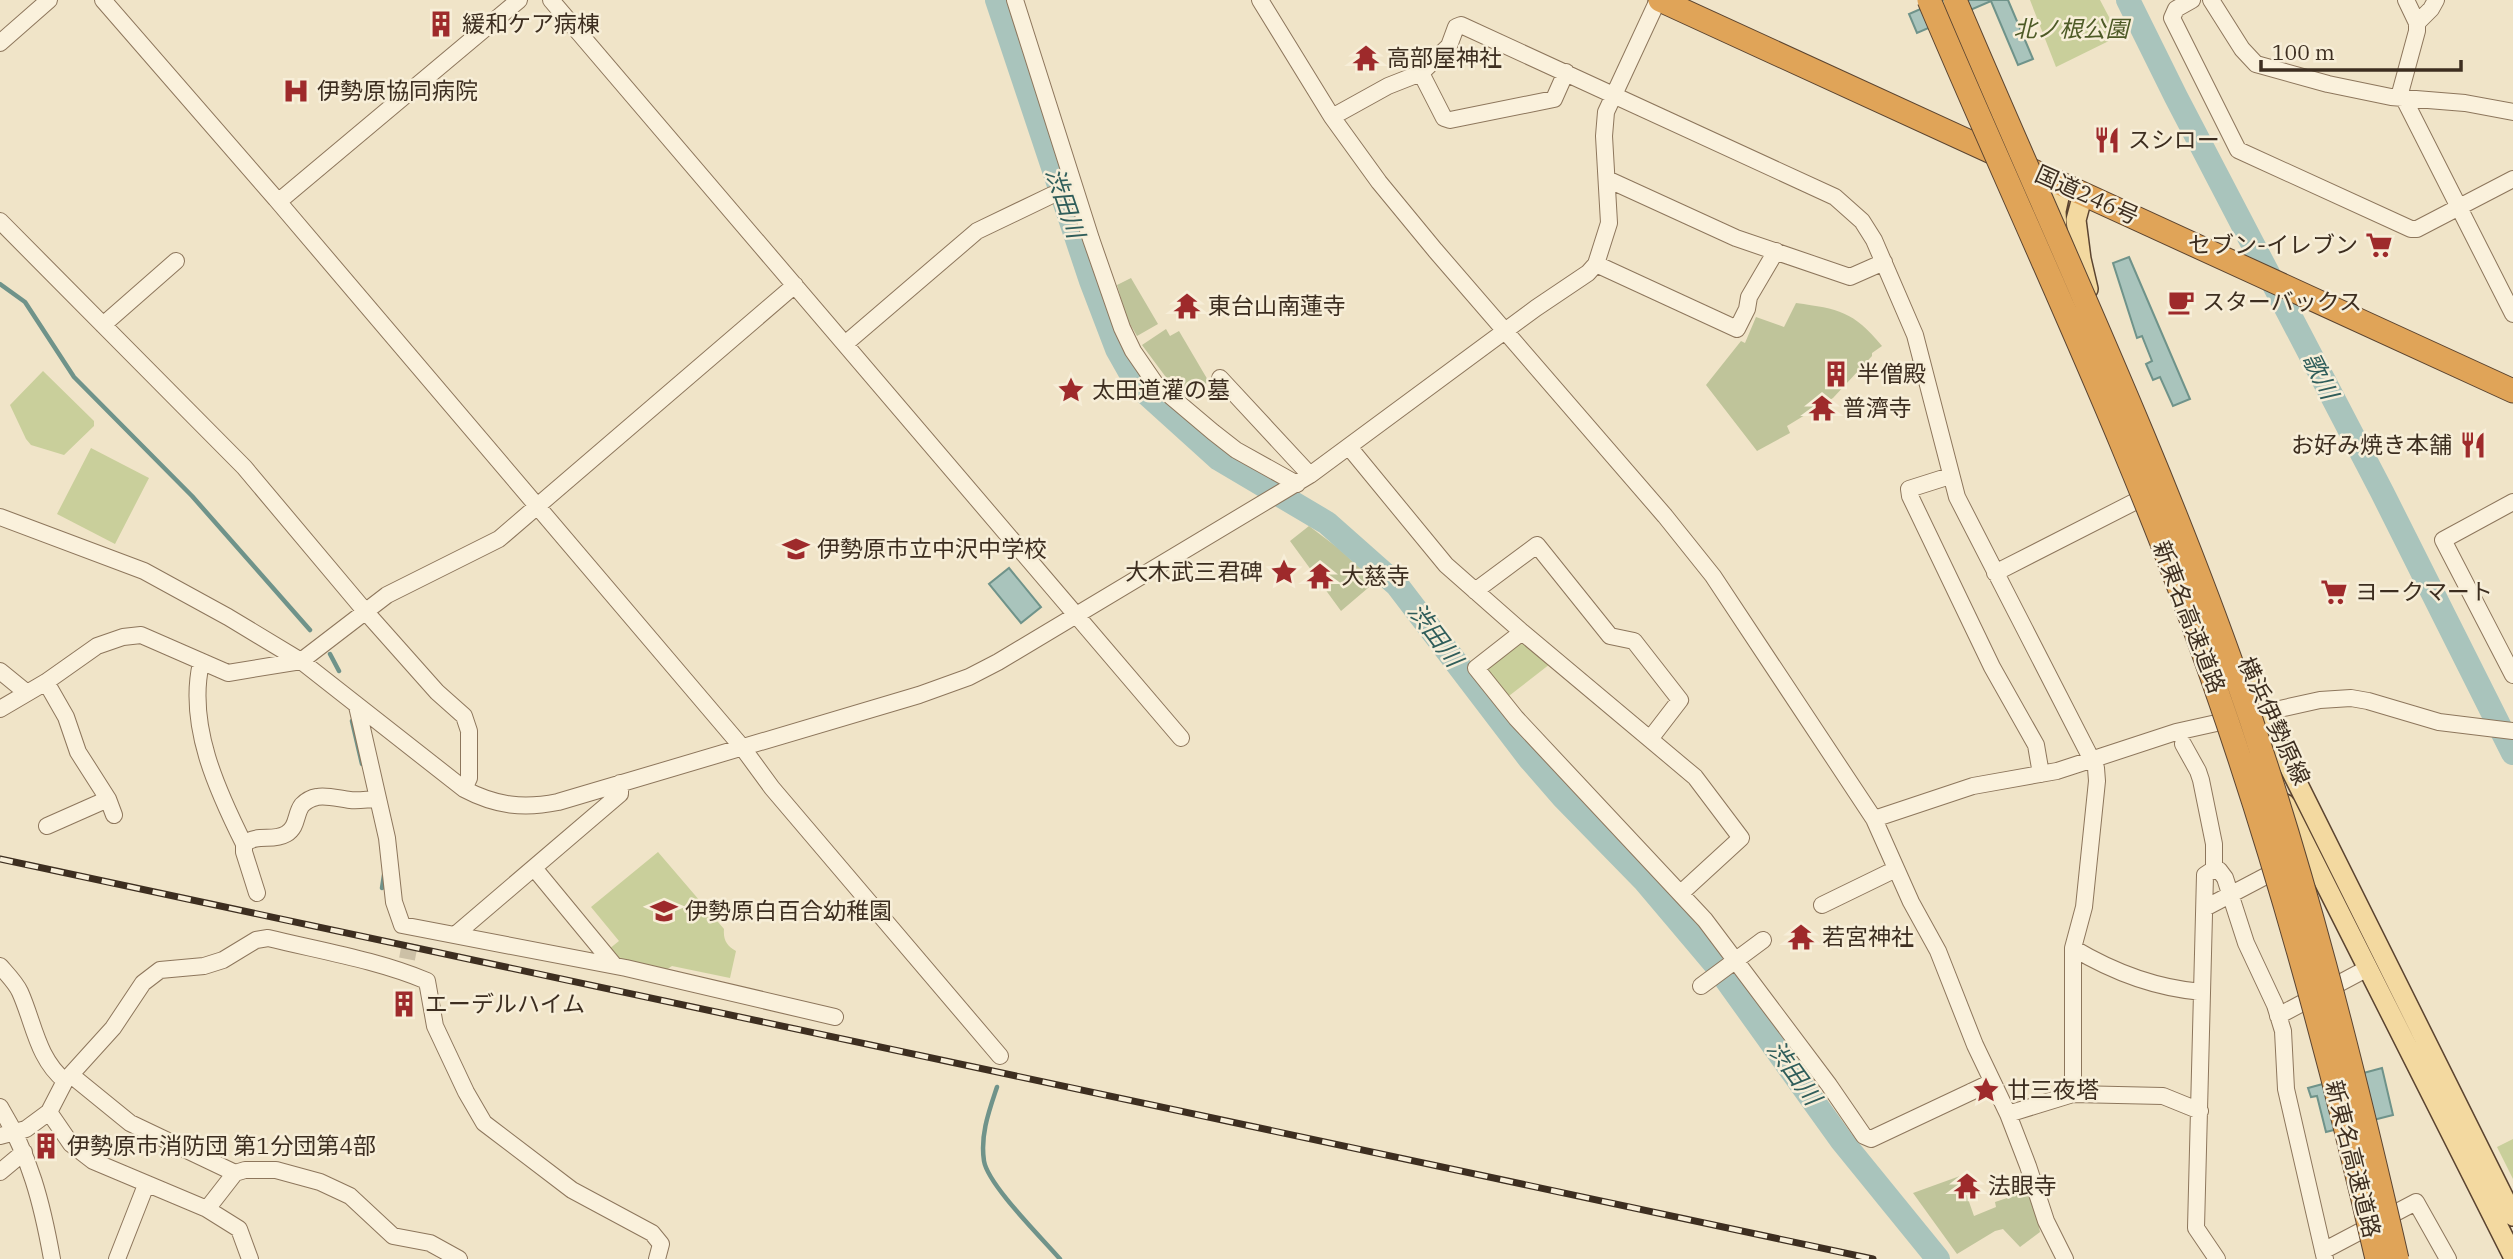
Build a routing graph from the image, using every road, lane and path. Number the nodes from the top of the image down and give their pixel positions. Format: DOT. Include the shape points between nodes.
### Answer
graph roads {
  1 [pos="49,0"];
  2 [pos="103,0"];
  3 [pos="519,0"];
  4 [pos="551,0"];
  5 [pos="1015,0"];
  6 [pos="1261,0"];
  7 [pos="1659,0"];
  8 [pos="1929,0"];
  9 [pos="1955,0"];
  10 [pos="2192,0"];
  11 [pos="2211,0"];
  12 [pos="2406,0"];
  13 [pos="2436,0"];
  14 [pos="1464,8"];
  15 [pos="2417,23"];
  16 [pos="1457,27"];
  17 [pos="0,43"];
  18 [pos="1566,72"];
  19 [pos="1421,73"];
  20 [pos="1613,93"];
  21 [pos="2401,97"];
  22 [pos="2513,112"];
  23 [pos="1332,117"];
  24 [pos="1607,179"];
  25 [pos="2513,179"];
  26 [pos="2072,189"];
  27 [pos="1052,195"];
  28 [pos="276,198"];
  29 [pos="2458,208"];
  30 [pos="1,223"];
  31 [pos="1776,251"];
  32 [pos="176,261"];
  33 [pos="1884,262"];
  34 [pos="1596,264"];
  35 [pos="795,285"];
  36 [pos="2513,314"];
  37 [pos="103,325"];
  38 [pos="1505,331"];
  39 [pos="845,344"];
  40 [pos="1220,378"];
  41 [pos="2513,391"];
  42 [pos="1349,447"];
  43 [pos="1951,476"];
  44 [pos="1300,482"];
  45 [pos="2148,495"];
  46 [pos="2513,502"];
  47 [pos="538,507"];
  48 [pos="0,517"];
  49 [pos="1995,573"];
  50 [pos="1475,591"];
  51 [pos="365,611"];
  52 [pos="1077,615"];
  53 [pos="1522,632"];
  54 [pos="301,662"];
  55 [pos="201,663"];
  56 [pos="0,671"];
  57 [pos="2513,675"];
  58 [pos="46,682"];
  59 [pos="27,693"];
  60 [pos="357,706"];
  61 [pos="0,709"];
  62 [pos="2251,715"];
  63 [pos="2513,731"];
  64 [pos="1181,738"];
  65 [pos="1650,739"];
  66 [pos="2183,744"];
  67 [pos="743,747"];
  68 [pos="2093,758"];
  69 [pos="2041,774"];
  70 [pos="620,783"];
  71 [pos="464,789"];
  72 [pos="378,799"];
  73 [pos="1874,819"];
  74 [pos="47,826"];
  75 [pos="244,844"];
  76 [pos="2310,853"];
  77 [pos="534,868"];
  78 [pos="1896,869"];
  79 [pos="2214,869"];
  80 [pos="257,893"];
  81 [pos="1681,894"];
  82 [pos="2230,895"];
  83 [pos="1822,905"];
  84 [pos="2204,908"];
  85 [pos="456,935"];
  86 [pos="1763,940"];
  87 [pos="2073,948"];
  88 [pos="1733,961"];
  89 [pos="0,965"];
  90 [pos="614,965"];
  91 [pos="2368,968"];
  92 [pos="1701,986"];
  93 [pos="2202,992"];
  94 [pos="2278,1016"];
  95 [pos="835,1017"];
  96 [pos="1000,1056"];
  97 [pos="68,1078"];
  98 [pos="1992,1082"];
  99 [pos="2073,1094"];
  100 [pos="0,1107"];
  101 [pos="2200,1111"];
  102 [pos="49,1112"];
  103 [pos="2007,1114"];
  104 [pos="8,1134"];
  105 [pos="24,1152"];
  106 [pos="0,1172"];
  107 [pos="235,1173"];
  108 [pos="146,1185"];
  109 [pos="207,1209"];
  110 [pos="2513,1216"];
  111 [pos="2324,1255"];
  112 [pos="2513,1256"];
  113 [pos="52,1259"];
  114 [pos="117,1259"];
  115 [pos="250,1259"];
  116 [pos="459,1259"];
  117 [pos="657,1259"];
  118 [pos="2065,1259"];
  119 [pos="2217,1259"];
  120 [pos="2376,1259"];
  121 [pos="2397,1259"];
  122 [pos="2448,1259"];
  1 -- 17 [label="street"];
  2 -- 28 [label="street"];
  3 -- 28 [label="street" via="284,197"];
  4 -- 35 [label="street"];
  5 -- 44 [label="street" via="1091,239 1133,351 1155,383 1228,444"];
  6 -- 23 [label="street"];
  7 -- 20 [label="street"];
  7 -- 26 [label="highway, 国道246号"];
  8 -- 120 [label="highway, 新東名高速道路, bridge" via="2089,365 2214,681 2319,1023"];
  9 -- 121 [label="highway, 新東名高速道路, bridge" via="2107,348 2236,677 2307,902"];
  10 -- 29 [label="street" via="2176,9 2172,18 2238,150 2411,229"];
  11 -- 21 [label="street" via="2256,64"];
  12 -- 15 [label="street"];
  13 -- 15 [label="street"];
  14 -- 16 [label="street"];
  15 -- 21 [label="street"];
  16 -- 18 [label="street"];
  16 -- 19 [label="street" via="1449,46"];
  18 -- 19 [label="street" via="1554,99 1450,120 1444,118"];
  18 -- 20 [label="street"];
  19 -- 23 [label="street"];
  20 -- 24 [label="street" via="1604,136"];
  20 -- 33 [label="street" via="1835,197 1862,221"];
  21 -- 22 [label="street"];
  21 -- 29 [label="street"];
  23 -- 38 [label="street" via="1379,182"];
  24 -- 31 [label="street" via="1736,238"];
  24 -- 34 [label="street" via="1609,223"];
  25 -- 29 [label="street"];
  26 -- 41 [label="highway, 国道246号"];
  26 -- 45 [label="main road, 横浜伊勢原線" via="2056,211 2063,261 2088,348"];
  26 -- 62 [label="main road, 横浜伊勢原線" via="2081,259 2103,341"];
  27 -- 39 [label="street" via="977,231"];
  28 -- 47 [label="street"];
  29 -- 36 [label="street"];
  30 -- 37 [label="street"];
  31 -- 33 [label="street" via="1850,276"];
  31 -- 34 [label="street" via="1749,297 1737,329"];
  32 -- 37 [label="street"];
  33 -- 43 [label="street" via="1915,335"];
  34 -- 38 [label="street"];
  35 -- 39 [label="street"];
  35 -- 47 [label="street"];
  37 -- 51 [label="street" via="244,467"];
  38 -- 42 [label="street"];
  38 -- 73 [label="street" via="1692,548"];
  39 -- 52 [label="street"];
  40 -- 44 [label="street"];
  42 -- 44 [label="street"];
  42 -- 50 [label="street" via="1446,565"];
  43 -- 49 [label="street"];
  43 -- 69 [label="street" via="1909,489 1910,496 1992,667 2036,746"];
  44 -- 52 [label="street"];
  45 -- 49 [label="street"];
  45 -- 62 [label="main road, 横浜伊勢原線"];
  46 -- 57 [label="street" via="2443,540"];
  47 -- 51 [label="street" via="499,539 412,581"];
  47 -- 67 [label="street"];
  48 -- 54 [label="street" via="144,571"];
  49 -- 68 [label="street"];
  50 -- 53 [label="street"];
  50 -- 65 [label="street" via="1537,545 1610,636 1634,641 1680,700"];
  51 -- 54 [label="street"];
  51 -- 71 [label="street" via="464,716 469,778"];
  52 -- 64 [label="street"];
  52 -- 67 [label="street" via="969,677"];
  53 -- 65 [label="street"];
  53 -- 81 [label="street" via="1476,668 1516,718"];
  54 -- 55 [label="street" via="228,673"];
  54 -- 60 [label="street"];
  55 -- 58 [label="street" via="141,635 123,636 97,646"];
  55 -- 75 [label="street" via="196,687 204,740 214,780"];
  56 -- 59 [label="street"];
  58 -- 59 [label="street"];
  58 -- 74 [label="street" via="66,717 78,752 111,807"];
  59 -- 61 [label="street"];
  60 -- 71 [label="street"];
  60 -- 72 [label="street"];
  62 -- 63 [label="street" via="2351,698 2431,721"];
  62 -- 68 [label="street"];
  62 -- 76 [label="main road, 横浜伊勢原線"];
  62 -- 110 [label="main road, 横浜伊勢原線"];
  65 -- 81 [label="street" via="1695,778 1741,838"];
  66 -- 79 [label="street" via="2201,780 2214,844"];
  67 -- 70 [label="street"];
  67 -- 96 [label="street" via="789,809"];
  68 -- 69 [label="street"];
  68 -- 87 [label="street" via="2097,781 2084,907"];
  69 -- 73 [label="street" via="1961,790"];
  70 -- 71 [label="street" via="530,807 497,803"];
  70 -- 77 [label="street" via="620,794"];
  72 -- 75 [label="street" via="317,797 306,801 288,833 275,838 261,836"];
  72 -- 85 [label="street" via="394,902 402,925 412,933"];
  73 -- 78 [label="street"];
  75 -- 80 [label="street"];
  76 -- 82 [label="street"];
  76 -- 91 [label="main road, 横浜伊勢原線"];
  77 -- 85 [label="street"];
  77 -- 90 [label="street"];
  78 -- 83 [label="street"];
  78 -- 98 [label="street" via="1938,951"];
  79 -- 82 [label="street" via="2223,873"];
  79 -- 84 [label="street" via="2205,875"];
  81 -- 88 [label="street"];
  82 -- 84 [label="street"];
  82 -- 94 [label="street"];
  84 -- 93 [label="street"];
  85 -- 90 [label="street"];
  86 -- 88 [label="street"];
  87 -- 93 [label="street" via="2136,978"];
  87 -- 99 [label="street"];
  88 -- 92 [label="street"];
  88 -- 98 [label="street" via="1864,1136 1871,1139"];
  89 -- 97 [label="street" via="19,990 37,1042 56,1073"];
  90 -- 95 [label="street"];
  91 -- 94 [label="street"];
  91 -- 112 [label="main road, 横浜伊勢原線"];
  93 -- 101 [label="street"];
  94 -- 111 [label="street" via="2285,1044 2288,1100"];
  97 -- 102 [label="street"];
  97 -- 107 [label="street" via="130,1123"];
  97 -- 117 [label="street" via="113,1028 143,983 160,970 204,966 268,938 406,965 428,981 435,1026 484,1123 572,1190 652,1233 661,1244"];
  98 -- 103 [label="street"];
  99 -- 101 [label="street" via="2163,1096"];
  99 -- 103 [label="street"];
  100 -- 104 [label="street"];
  101 -- 119 [label="street" via="2196,1228"];
  102 -- 104 [label="street" via="33,1125"];
  102 -- 108 [label="street" via="71,1144 93,1161"];
  103 -- 118 [label="street" via="2046,1221"];
  104 -- 105 [label="street"];
  105 -- 106 [label="street"];
  105 -- 113 [label="street" via="39,1194"];
  107 -- 109 [label="street"];
  107 -- 116 [label="street" via="276,1170 320,1182 350,1196 393,1236 430,1243"];
  108 -- 109 [label="street"];
  108 -- 114 [label="street"];
  109 -- 115 [label="street" via="239,1229"];
  111 -- 122 [label="street" via="2416,1202"];
}
